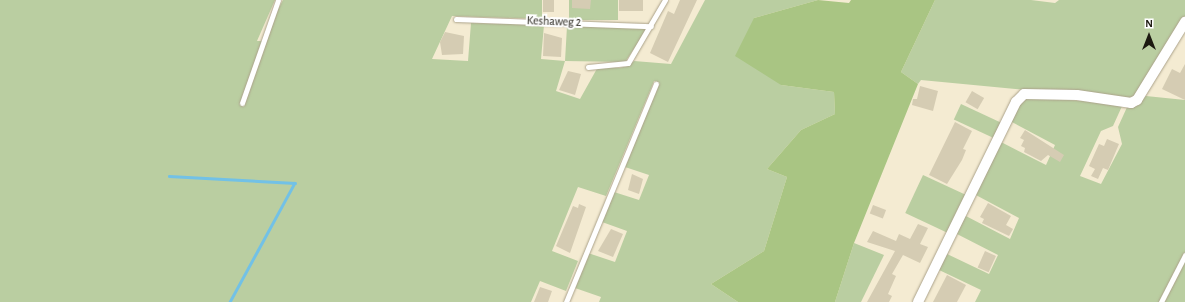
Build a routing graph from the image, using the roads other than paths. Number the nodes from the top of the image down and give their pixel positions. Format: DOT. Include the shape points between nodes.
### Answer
graph roads {
  1 [pos="278,0"];
  2 [pos="665,0"];
  3 [pos="456,19"];
  4 [pos="1185,22"];
  5 [pos="652,26"];
  6 [pos="588,67"];
  7 [pos="656,84"];
  8 [pos="242,103"];
  9 [pos="1185,255"];
  10 [pos="566,302"];
  11 [pos="918,302"];
  12 [pos="1161,302"];
  1 -- 8 [label="lane"];
  2 -- 5 [label="lane"];
  3 -- 5 [label="lane, Keshaweg 2"];
  4 -- 11 [label="street" via="1142,96 1131,103 1078,95 1024,94 1016,102"];
  5 -- 6 [label="lane" via="628,63"];
  7 -- 10 [label="lane"];
  9 -- 12 [label="lane"];
}
